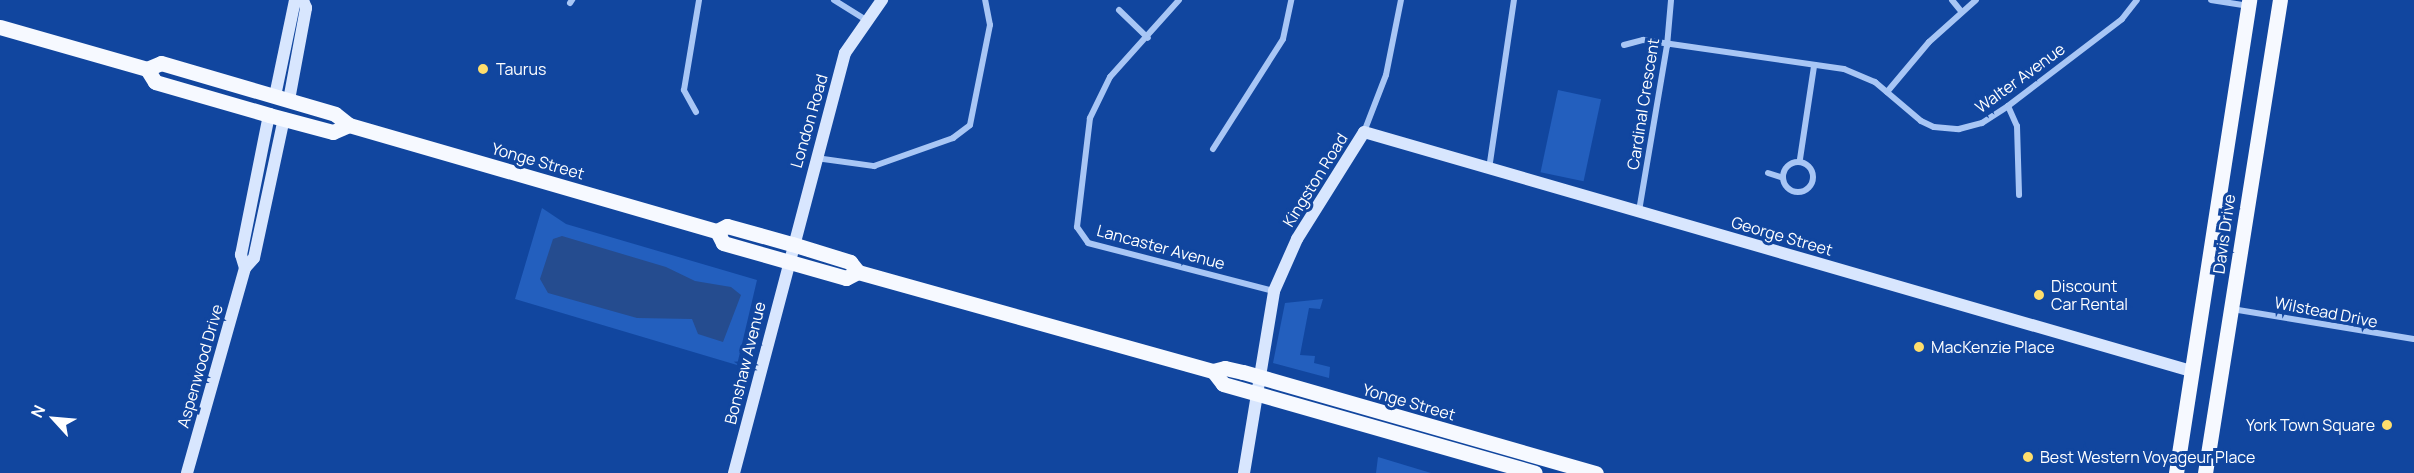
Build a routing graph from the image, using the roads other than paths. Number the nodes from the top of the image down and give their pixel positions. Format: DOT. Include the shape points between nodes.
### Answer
graph roads {
  1 [pos="295,0"];
  2 [pos="303,0"];
  3 [pos="699,0"];
  4 [pos="834,0"];
  5 [pos="882,0"];
  6 [pos="985,0"];
  7 [pos="1179,0"];
  8 [pos="1291,0"];
  9 [pos="1401,0"];
  10 [pos="1514,0"];
  11 [pos="1671,0"];
  12 [pos="1952,0"];
  13 [pos="1976,0"];
  14 [pos="2137,0"];
  15 [pos="2211,0"];
  16 [pos="2280,0"];
  17 [pos="2248,3"];
  18 [pos="1119,10"];
  19 [pos="1961,11"];
  20 [pos="865,19"];
  21 [pos="0,27"];
  22 [pos="1148,38"];
  23 [pos="1624,45"];
  24 [pos="1667,46"];
  25 [pos="1814,66"];
  26 [pos="147,69"];
  27 [pos="1887,92"];
  28 [pos="282,98"];
  29 [pos="2008,106"];
  30 [pos="696,112"];
  31 [pos="277,116"];
  32 [pos="349,125"];
  33 [pos="1364,132"];
  34 [pos="1213,149"];
  35 [pos="816,158"];
  36 [pos="1800,159"];
  37 [pos="1489,170"];
  38 [pos="1768,173"];
  39 [pos="1780,177"];
  40 [pos="2019,195"];
  41 [pos="1639,211"];
  42 [pos="717,231"];
  43 [pos="792,244"];
  44 [pos="788,262"];
  45 [pos="858,272"];
  46 [pos="1274,291"];
  47 [pos="2232,309"];
  48 [pos="2414,339"];
  49 [pos="1213,371"];
  50 [pos="2191,371"];
  51 [pos="1260,377"];
  52 [pos="1257,394"];
  53 [pos="187,473"];
  54 [pos="734,473"];
  55 [pos="1244,473"];
  56 [pos="1535,473"];
  57 [pos="1596,473"];
  58 [pos="2176,473"];
  59 [pos="2205,473"];
  1 -- 28 [label="street"];
  2 -- 28 [label="street" via="306,8"];
  3 -- 30 [label="street" via="684,90"];
  4 -- 20 [label="street"];
  5 -- 20 [label="street, London Road"];
  6 -- 35 [label="street" via="990,25 970,125 953,138 874,166"];
  7 -- 22 [label="street, Lancaster Avenue"];
  8 -- 34 [label="street" via="1283,39"];
  9 -- 33 [label="street, Kingston Road" via="1386,75"];
  10 -- 37 [label="street"];
  11 -- 24 [label="street, Cardinal Crescent"];
  12 -- 19 [label="street"];
  13 -- 19 [label="street"];
  14 -- 29 [label="street, Walter Avenue" via="2122,19"];
  15 -- 17 [label="street"];
  16 -- 47 [label="main road, Davis Drive" via="2252,160"];
  17 -- 50 [label="main road, Davis Drive" via="2224,182"];
  18 -- 22 [label="street"];
  19 -- 27 [label="street"];
  20 -- 35 [label="street, London Road" via="845,53"];
  21 -- 26 [label="main road, Yonge Street"];
  22 -- 46 [label="street, Lancaster Avenue" via="1110,76 1090,118 1077,227 1088,243"];
  23 -- 24 [label="street, Walter Avenue" via="1643,40"];
  24 -- 25 [label="street, Walter Avenue"];
  24 -- 41 [label="street, Cardinal Crescent"];
  25 -- 27 [label="street, Walter Avenue" via="1859,74"];
  25 -- 36 [label="street"];
  26 -- 28 [label="main road, Yonge Street" via="160,63"];
  26 -- 31 [label="main road, Yonge Street" via="155,82"];
  27 -- 29 [label="street, Walter Avenue" via="1921,121 1946,129 1970,128"];
  28 -- 31 [label="street"];
  28 -- 31 [label="street"];
  28 -- 32 [label="main road, Yonge Street" via="335,114"];
  29 -- 40 [label="street" via="2017,126"];
  31 -- 32 [label="main road, Yonge Street" via="333,132"];
  31 -- 53 [label="street, Aspenwood Drive" via="241,255 245,268"];
  32 -- 42 [label="main road, Yonge Street"];
  33 -- 37 [label="street, George Street"];
  33 -- 46 [label="street, Kingston Road" via="1298,238"];
  35 -- 43 [label="street, London Road"];
  36 -- 39 [label="street"];
  36 -- 39 [label="street" via="1813,179 1809,190 1786,187"];
  37 -- 41 [label="street, George Street"];
  38 -- 39 [label="street"];
  41 -- 50 [label="street, George Street"];
  42 -- 43 [label="main road, Yonge Street" via="727,226"];
  42 -- 44 [label="main road, Yonge Street" via="723,243"];
  43 -- 44 [label="street, London Road"];
  43 -- 45 [label="main road, Yonge Street" via="850,262"];
  44 -- 45 [label="main road, Yonge Street" via="846,278"];
  44 -- 54 [label="street, Bonshaw Avenue"];
  45 -- 49 [label="main road, Yonge Street"];
  46 -- 51 [label="street, Kingston Road"];
  47 -- 48 [label="street, Wilstead Drive"];
  47 -- 59 [label="main road, Davis Drive"];
  49 -- 51 [label="main road, Yonge Street" via="1225,368"];
  49 -- 52 [label="main road, Yonge Street" via="1223,384"];
  50 -- 58 [label="main road, Davis Drive"];
  51 -- 52 [label="street, Kingston Road"];
  51 -- 57 [label="main road, Yonge Street"];
  52 -- 55 [label="street, Kingston Road"];
  52 -- 56 [label="main road, Yonge Street"];
}
